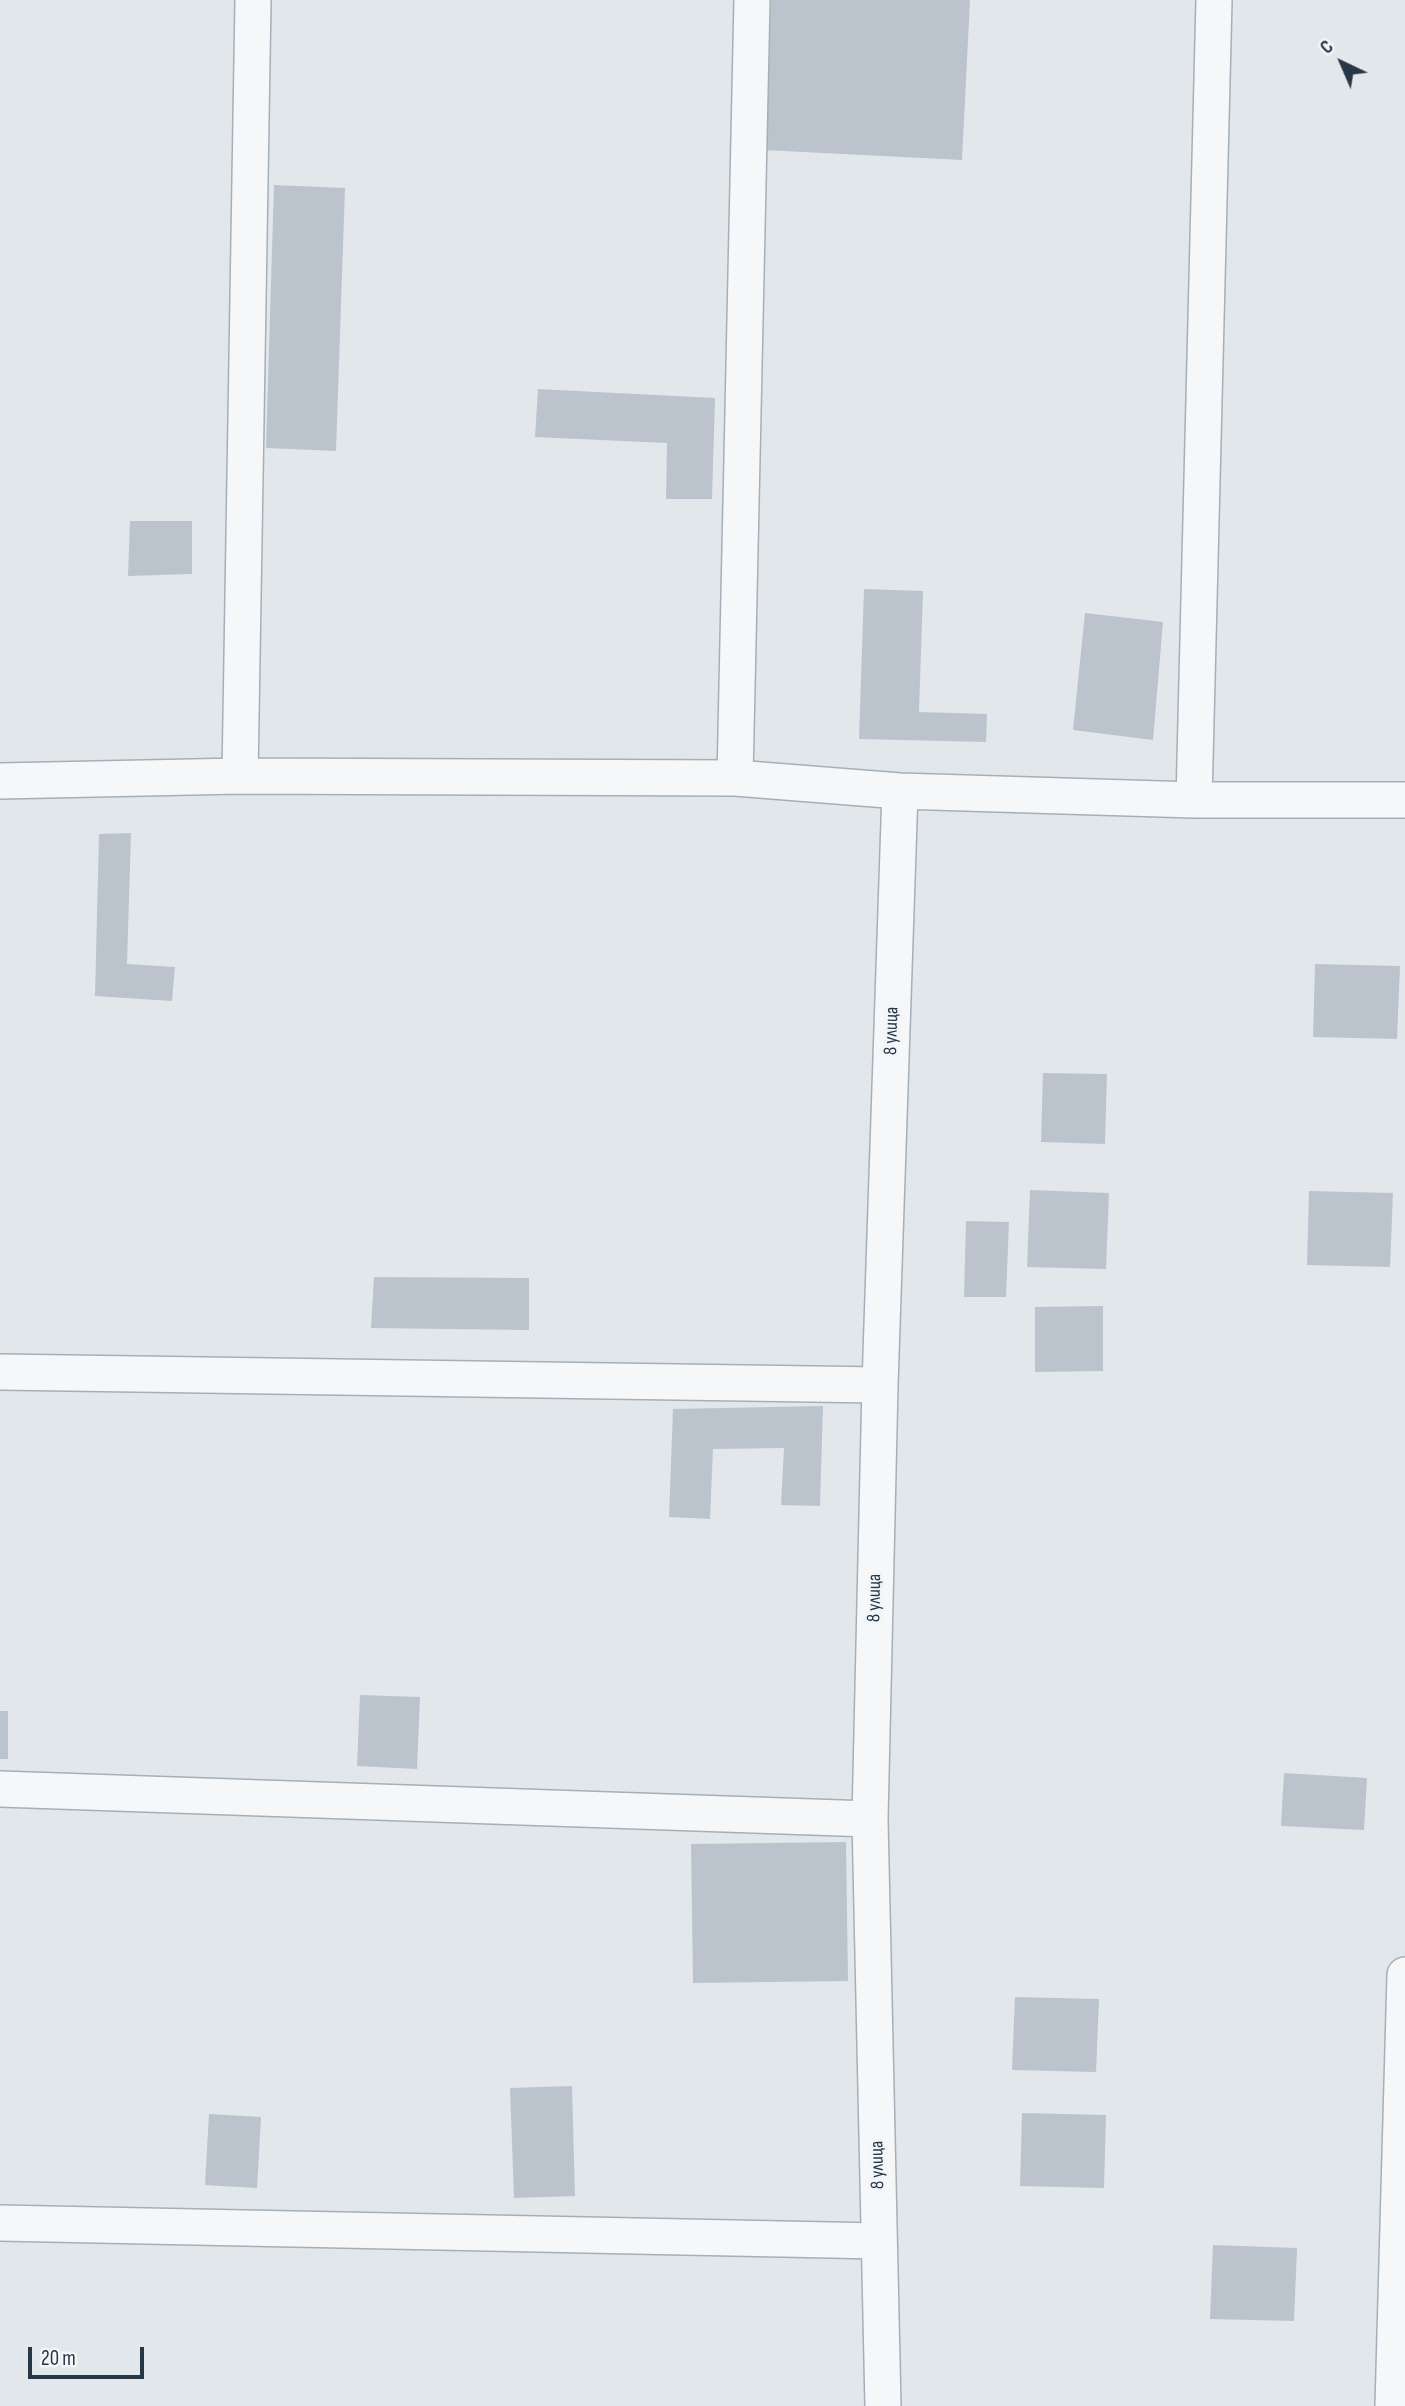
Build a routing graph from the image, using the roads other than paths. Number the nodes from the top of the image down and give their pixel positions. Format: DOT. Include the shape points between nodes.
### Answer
graph roads {
  1 [pos="253,0"];
  2 [pos="752,0"];
  3 [pos="1214,0"];
  4 [pos="240,776"];
  5 [pos="736,778"];
  6 [pos="0,781"];
  7 [pos="900,791"];
  8 [pos="1194,800"];
  9 [pos="1405,800"];
  10 [pos="0,1373"];
  11 [pos="880,1385"];
  12 [pos="0,1789"];
  13 [pos="870,1819"];
  14 [pos="1405,1975"];
  15 [pos="0,2223"];
  16 [pos="879,2241"];
  17 [pos="883,2406"];
  18 [pos="1393,2406"];
  1 -- 4 [label="street"];
  2 -- 5 [label="street"];
  3 -- 8 [label="street"];
  4 -- 5 [label="street"];
  4 -- 6 [label="street"];
  5 -- 7 [label="street"];
  7 -- 8 [label="street"];
  7 -- 11 [label="street, 8 улица"];
  8 -- 9 [label="street"];
  10 -- 11 [label="street"];
  11 -- 13 [label="street, 8 улица"];
  12 -- 13 [label="street"];
  13 -- 16 [label="street, 8 улица"];
  14 -- 18 [label="street"];
  15 -- 16 [label="street"];
  16 -- 17 [label="street, 8 улица"];
}
